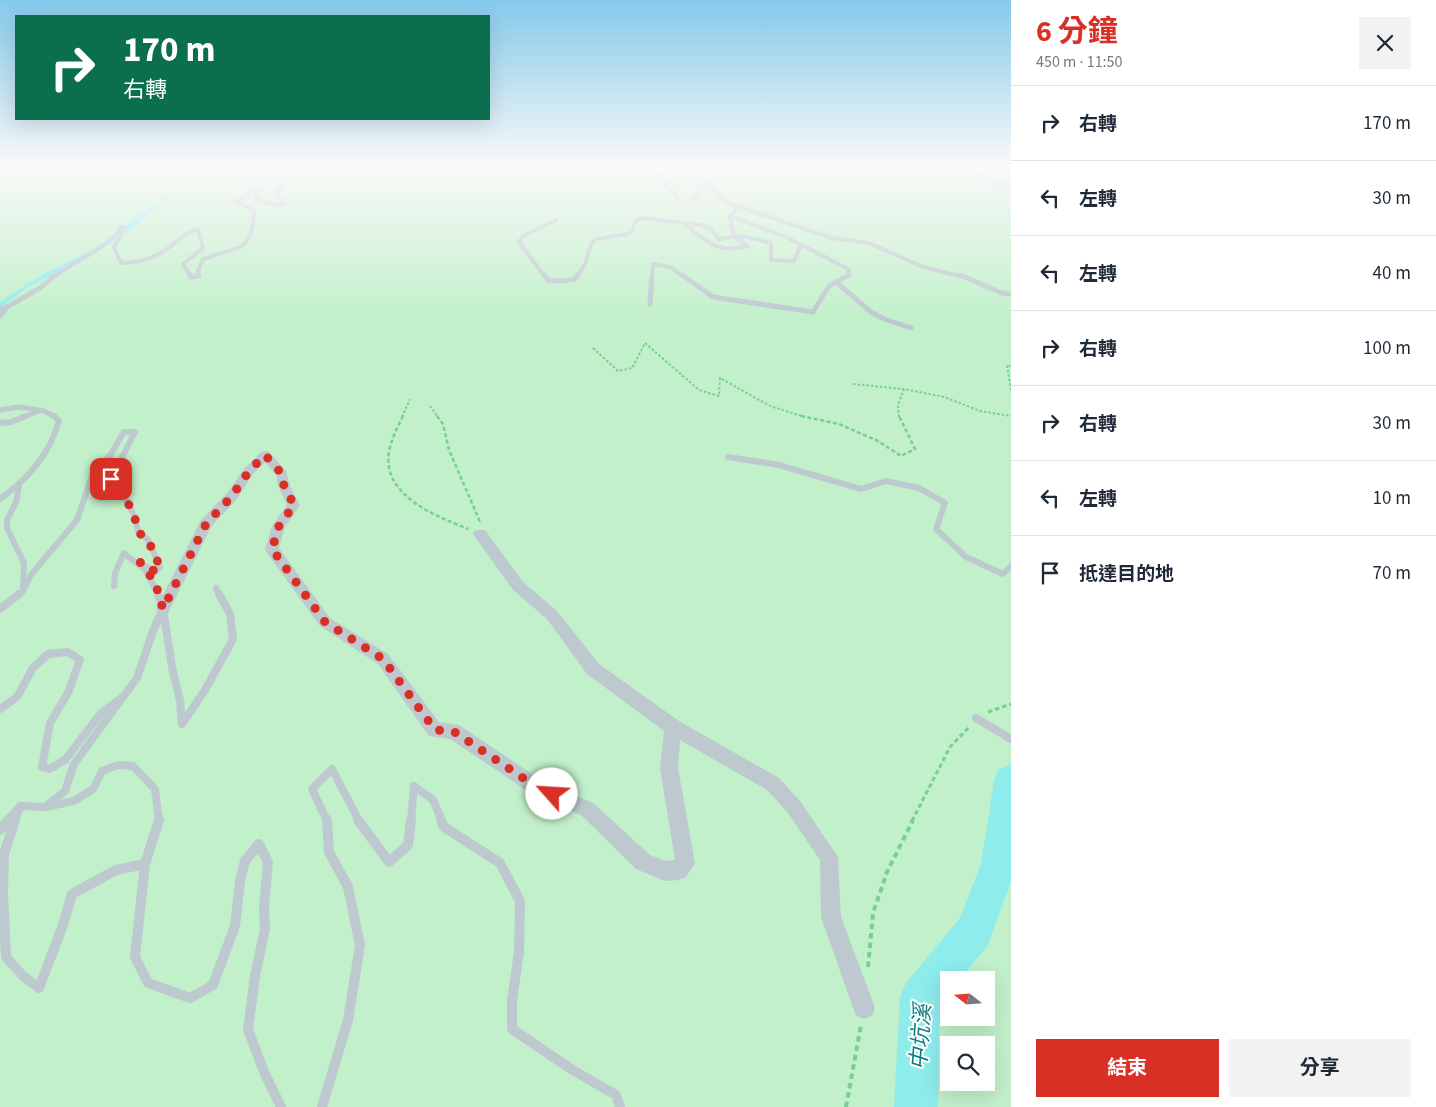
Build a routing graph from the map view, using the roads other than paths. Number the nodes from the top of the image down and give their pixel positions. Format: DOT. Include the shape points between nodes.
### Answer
graph roads {
  1 [pos="730,216"];
  2 [pos="253,217"];
  3 [pos="732,217"];
  4 [pos="769,217"];
  5 [pos="556,220"];
  6 [pos="684,223"];
  7 [pos="734,237"];
  8 [pos="801,246"];
  9 [pos="836,282"];
  10 [pos="1011,294"];
  11 [pos="650,304"];
  12 [pos="7,307"];
  13 [pos="0,309"];
  14 [pos="0,316"];
  15 [pos="911,328"];
  16 [pos="0,410"];
  17 [pos="42,410"];
  18 [pos="0,423"];
  19 [pos="728,457"];
  20 [pos="19,486"];
  21 [pos="0,499"];
  22 [pos="480,534"];
  23 [pos="140,562"];
  24 [pos="1011,566"];
  25 [pos="114,586"];
  26 [pos="216,588"];
  27 [pos="23,591"];
  28 [pos="0,608"];
  29 [pos="163,609"];
  30 [pos="124,697"];
  31 [pos="0,709"];
  32 [pos="979,720"];
  33 [pos="673,727"];
  34 [pos="1011,739"];
  35 [pos="20,806"];
  36 [pos="45,807"];
  37 [pos="0,830"];
  38 [pos="145,864"];
  39 [pos="864,1008"];
  40 [pos="281,1107"];
  41 [pos="322,1107"];
  42 [pos="620,1107"];
  1 -- 7 [label="lane"];
  2 -- 12 [label="lane" via="250,239 241,248 203,259 199,276 191,277 182,264 203,248 198,229 182,234 162,252 131,264 121,264 114,247 125,227 121,227 114,238"];
  3 -- 8 [label="lane"];
  4 -- 10 [label="lane" via="832,238 869,243 923,267 959,275"];
  5 -- 6 [label="lane" via="523,236 519,242 542,268 548,280 562,281 575,279 596,239 627,234 641,218"];
  6 -- 7 [label="lane" via="710,228 719,238"];
  6 -- 7 [label="lane" via="709,245 738,250 748,246"];
  7 -- 8 [label="lane" via="771,243 771,260 794,261"];
  8 -- 9 [label="lane" via="848,269 850,275"];
  9 -- 11 [label="lane" via="829,286 813,312 712,297 670,267 653,264"];
  9 -- 15 [label="lane" via="871,312"];
  12 -- 13 [label="lane"];
  12 -- 14 [label="lane"];
  16 -- 17 [label="lane"];
  17 -- 18 [label="lane"];
  17 -- 20 [label="lane" via="59,421 55,436 35,470"];
  19 -- 24 [label="lane" via="779,465 861,489 886,481 919,488 945,503 936,529 966,557 1004,574"];
  20 -- 21 [label="lane"];
  20 -- 27 [label="lane" via="7,528 24,563"];
  22 -- 33 [label="street" via="518,586 552,614 593,669"];
  23 -- 25 [label="lane" via="124,553"];
  23 -- 27 [label="lane" via="156,572 160,567 148,540 138,532 134,514 124,496 114,488 111,479 135,432 124,432 109,457 93,473 77,520 31,575"];
  23 -- 29 [label="lane" via="155,582"];
  26 -- 29 [label="lane" via="230,614 233,639 182,724"];
  27 -- 28 [label="lane"];
  29 -- 30 [label="lane" via="136,678"];
  29 -- 33 [label="street" via="206,524 265,455 282,474 294,505 279,526 272,549 325,622 383,659 435,730 453,731 535,786 587,809 643,862 665,871 679,870 685,863 669,768"];
  30 -- 31 [label="lane" via="100,714 65,762 46,770 42,767 50,723 68,693 80,660 68,652 48,654 33,668 17,697"];
  30 -- 36 [label="lane" via="74,764 65,791"];
  32 -- 34 [label="lane"];
  33 -- 39 [label="street" via="773,784 794,807 829,857 832,916"];
  35 -- 36 [label="lane"];
  35 -- 37 [label="lane"];
  35 -- 38 [label="lane" via="4,854 6,957 39,988 72,894 116,870"];
  36 -- 38 [label="lane" via="74,801 93,789 102,770 118,765 133,766 155,789 159,820"];
  38 -- 40 [label="lane" via="135,957 148,983 190,998 213,985 235,926 245,861 259,844 268,862 265,929 248,1030"];
  41 -- 42 [label="lane" via="348,1020 360,945 348,887 329,852 327,818 312,789 332,769 356,818 389,862 408,845 414,786 433,800 444,827 500,863 520,901 512,1029 616,1095"];
}
